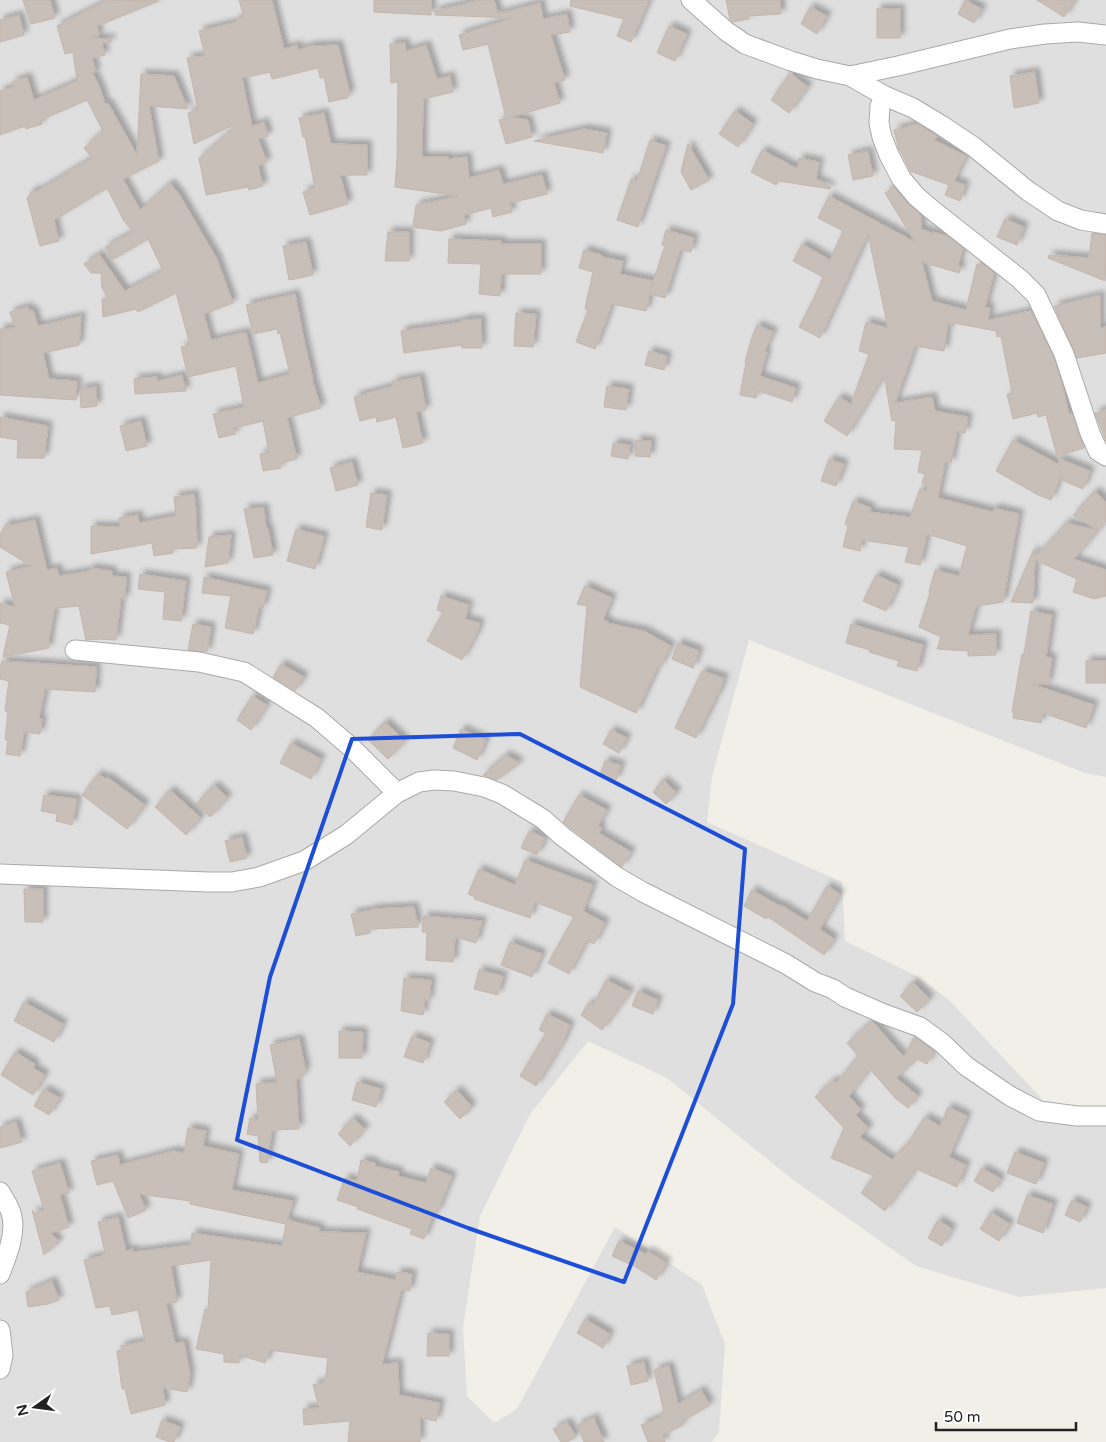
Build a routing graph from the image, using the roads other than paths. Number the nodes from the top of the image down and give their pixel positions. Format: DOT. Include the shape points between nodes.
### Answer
graph roads {
  1 [pos="691,0"];
  2 [pos="1106,35"];
  3 [pos="850,76"];
  4 [pos="885,96"];
  5 [pos="1106,224"];
  6 [pos="1106,456"];
  7 [pos="75,650"];
  8 [pos="397,793"];
  9 [pos="0,874"];
  10 [pos="1106,1116"];
  11 [pos="0,1192"];
  12 [pos="0,1274"];
  13 [pos="0,1330"];
  14 [pos="0,1369"];
  1 -- 3 [label="street" via="745,44 808,66"];
  2 -- 3 [label="street" via="1078,32 1010,39"];
  3 -- 4 [label="street"];
  4 -- 5 [label="street" via="913,108 974,147 1058,211 1081,220"];
  4 -- 6 [label="street" via="880,106 879,123 901,178 916,196 1036,295 1064,354 1090,433 1098,451"];
  7 -- 8 [label="street" via="199,662 244,672 316,718"];
  8 -- 9 [label="street" via="346,834 304,861 259,877 208,882"];
  8 -- 10 [label="street" via="419,782 434,780 484,787 502,794 543,819 617,877 643,892 845,997 920,1027 966,1066 1017,1100 1039,1111"];
  11 -- 12 [label="street" via="12,1217 9,1250"];
  13 -- 14 [label="street" via="3,1355"];
}
